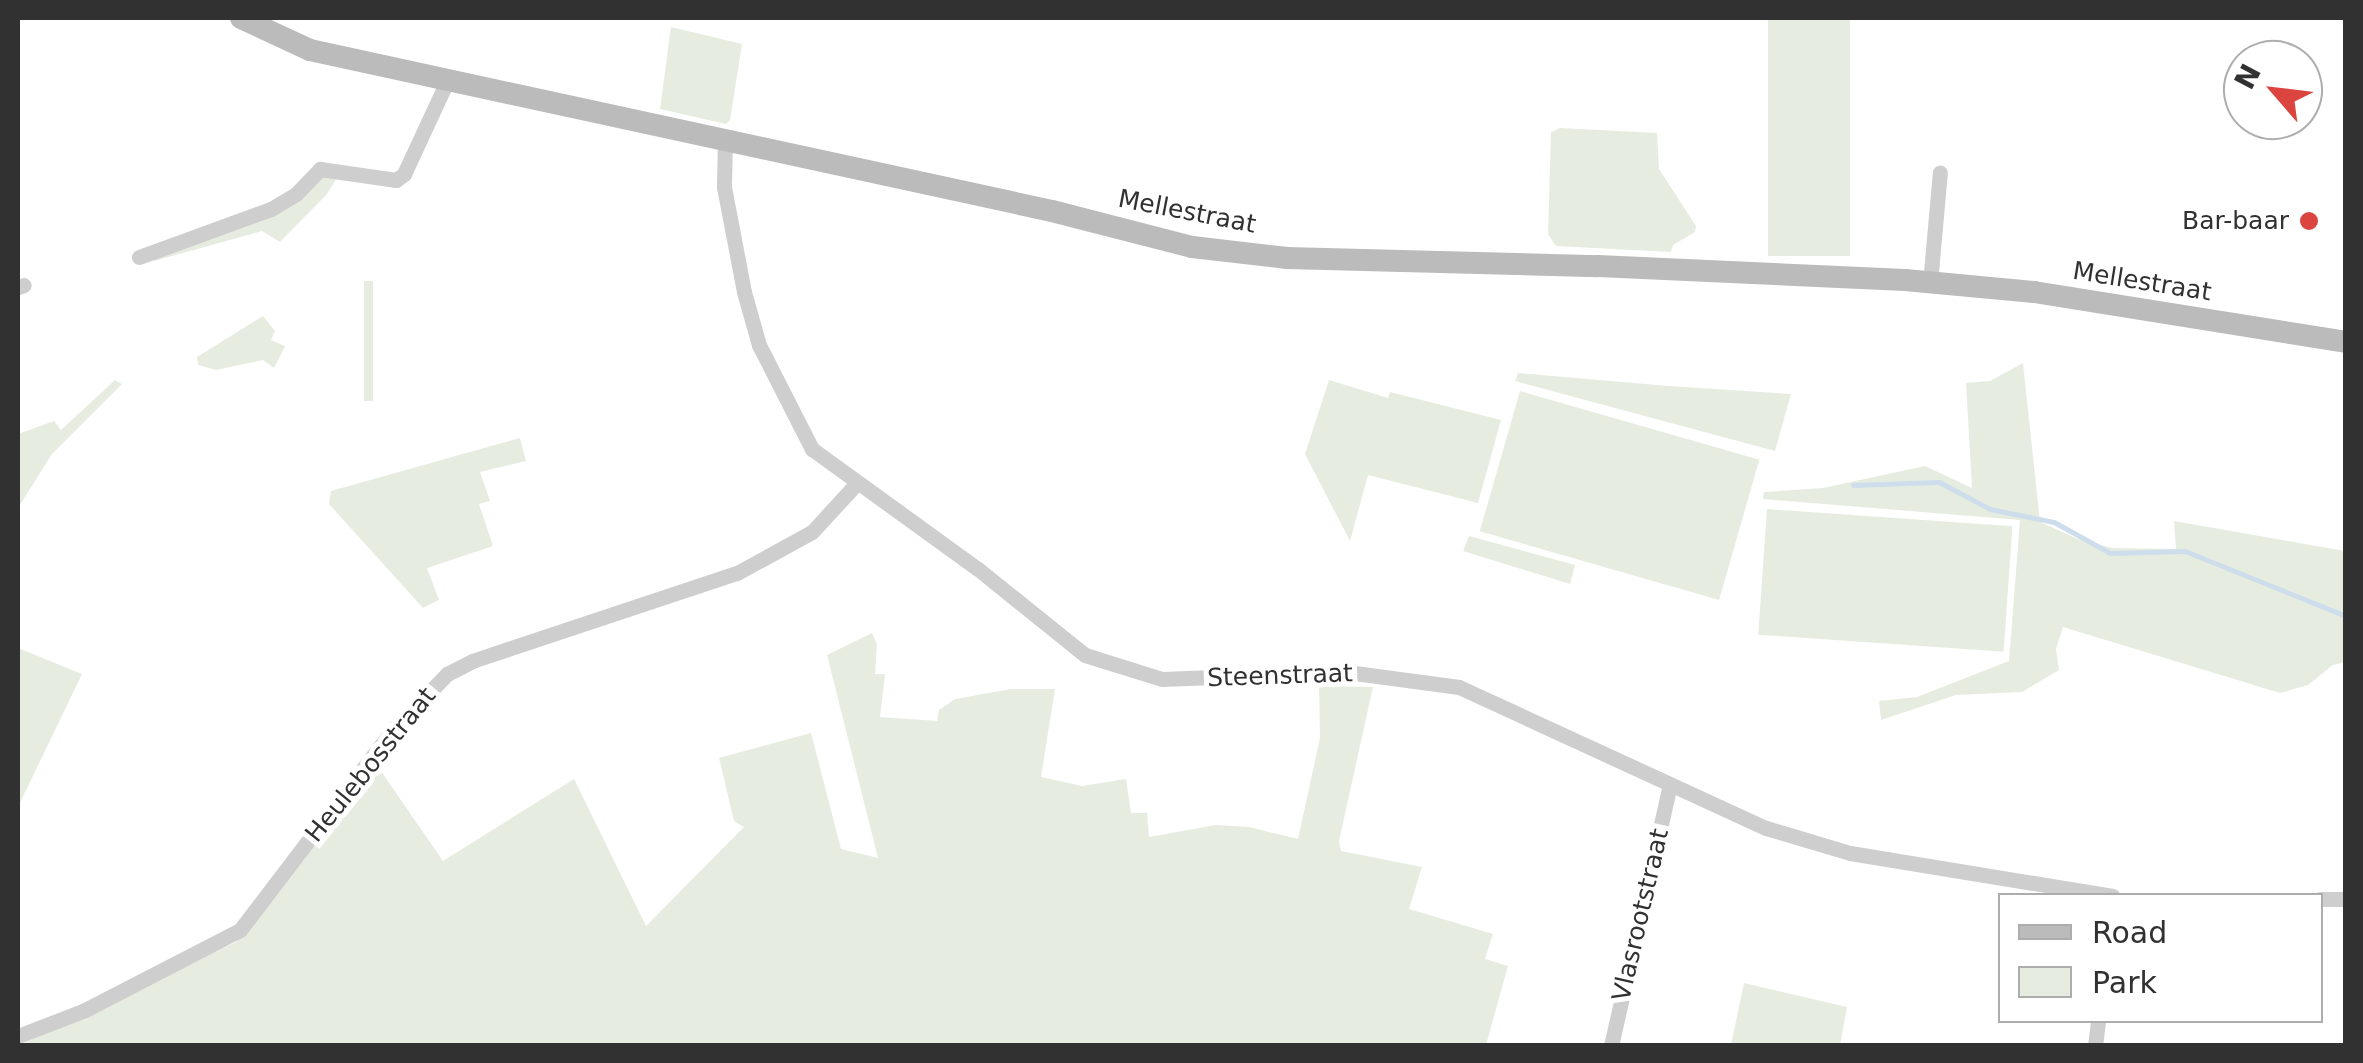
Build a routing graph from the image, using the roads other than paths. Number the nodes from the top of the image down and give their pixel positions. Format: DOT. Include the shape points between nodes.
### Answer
graph roads {
  1 [pos="241,18"];
  2 [pos="450,77"];
  3 [pos="725,138"];
  4 [pos="1940,172"];
  5 [pos="139,257"];
  6 [pos="1930,283"];
  7 [pos="2346,342"];
  8 [pos="856,484"];
  9 [pos="1670,785"];
  10 [pos="2094,893"];
  11 [pos="18,1036"];
  12 [pos="1612,1046"];
  1 -- 2 [label="street, Mellestraat" via="310,50"];
  2 -- 3 [label="street, Mellestraat"];
  2 -- 5 [label="street" via="396,180 320,169 271,209"];
  3 -- 6 [label="street, Mellestraat" via="1192,247 1287,258"];
  3 -- 8 [label="street, Steenstraat" via="724,187 759,344 812,449"];
  4 -- 6 [label="street"];
  6 -- 7 [label="street, Mellestraat" via="2034,292"];
  8 -- 9 [label="street, Steenstraat" via="978,569 1061,640 1118,668 1162,679 1348,672 1459,687"];
  8 -- 11 [label="street, Heulebosstraat" via="812,532 737,573 447,674 391,732 240,930 85,1010"];
  9 -- 10 [label="street, Steenstraat" via="1766,828 1850,853"];
  9 -- 12 [label="street, Vlasrootstraat"];
}
